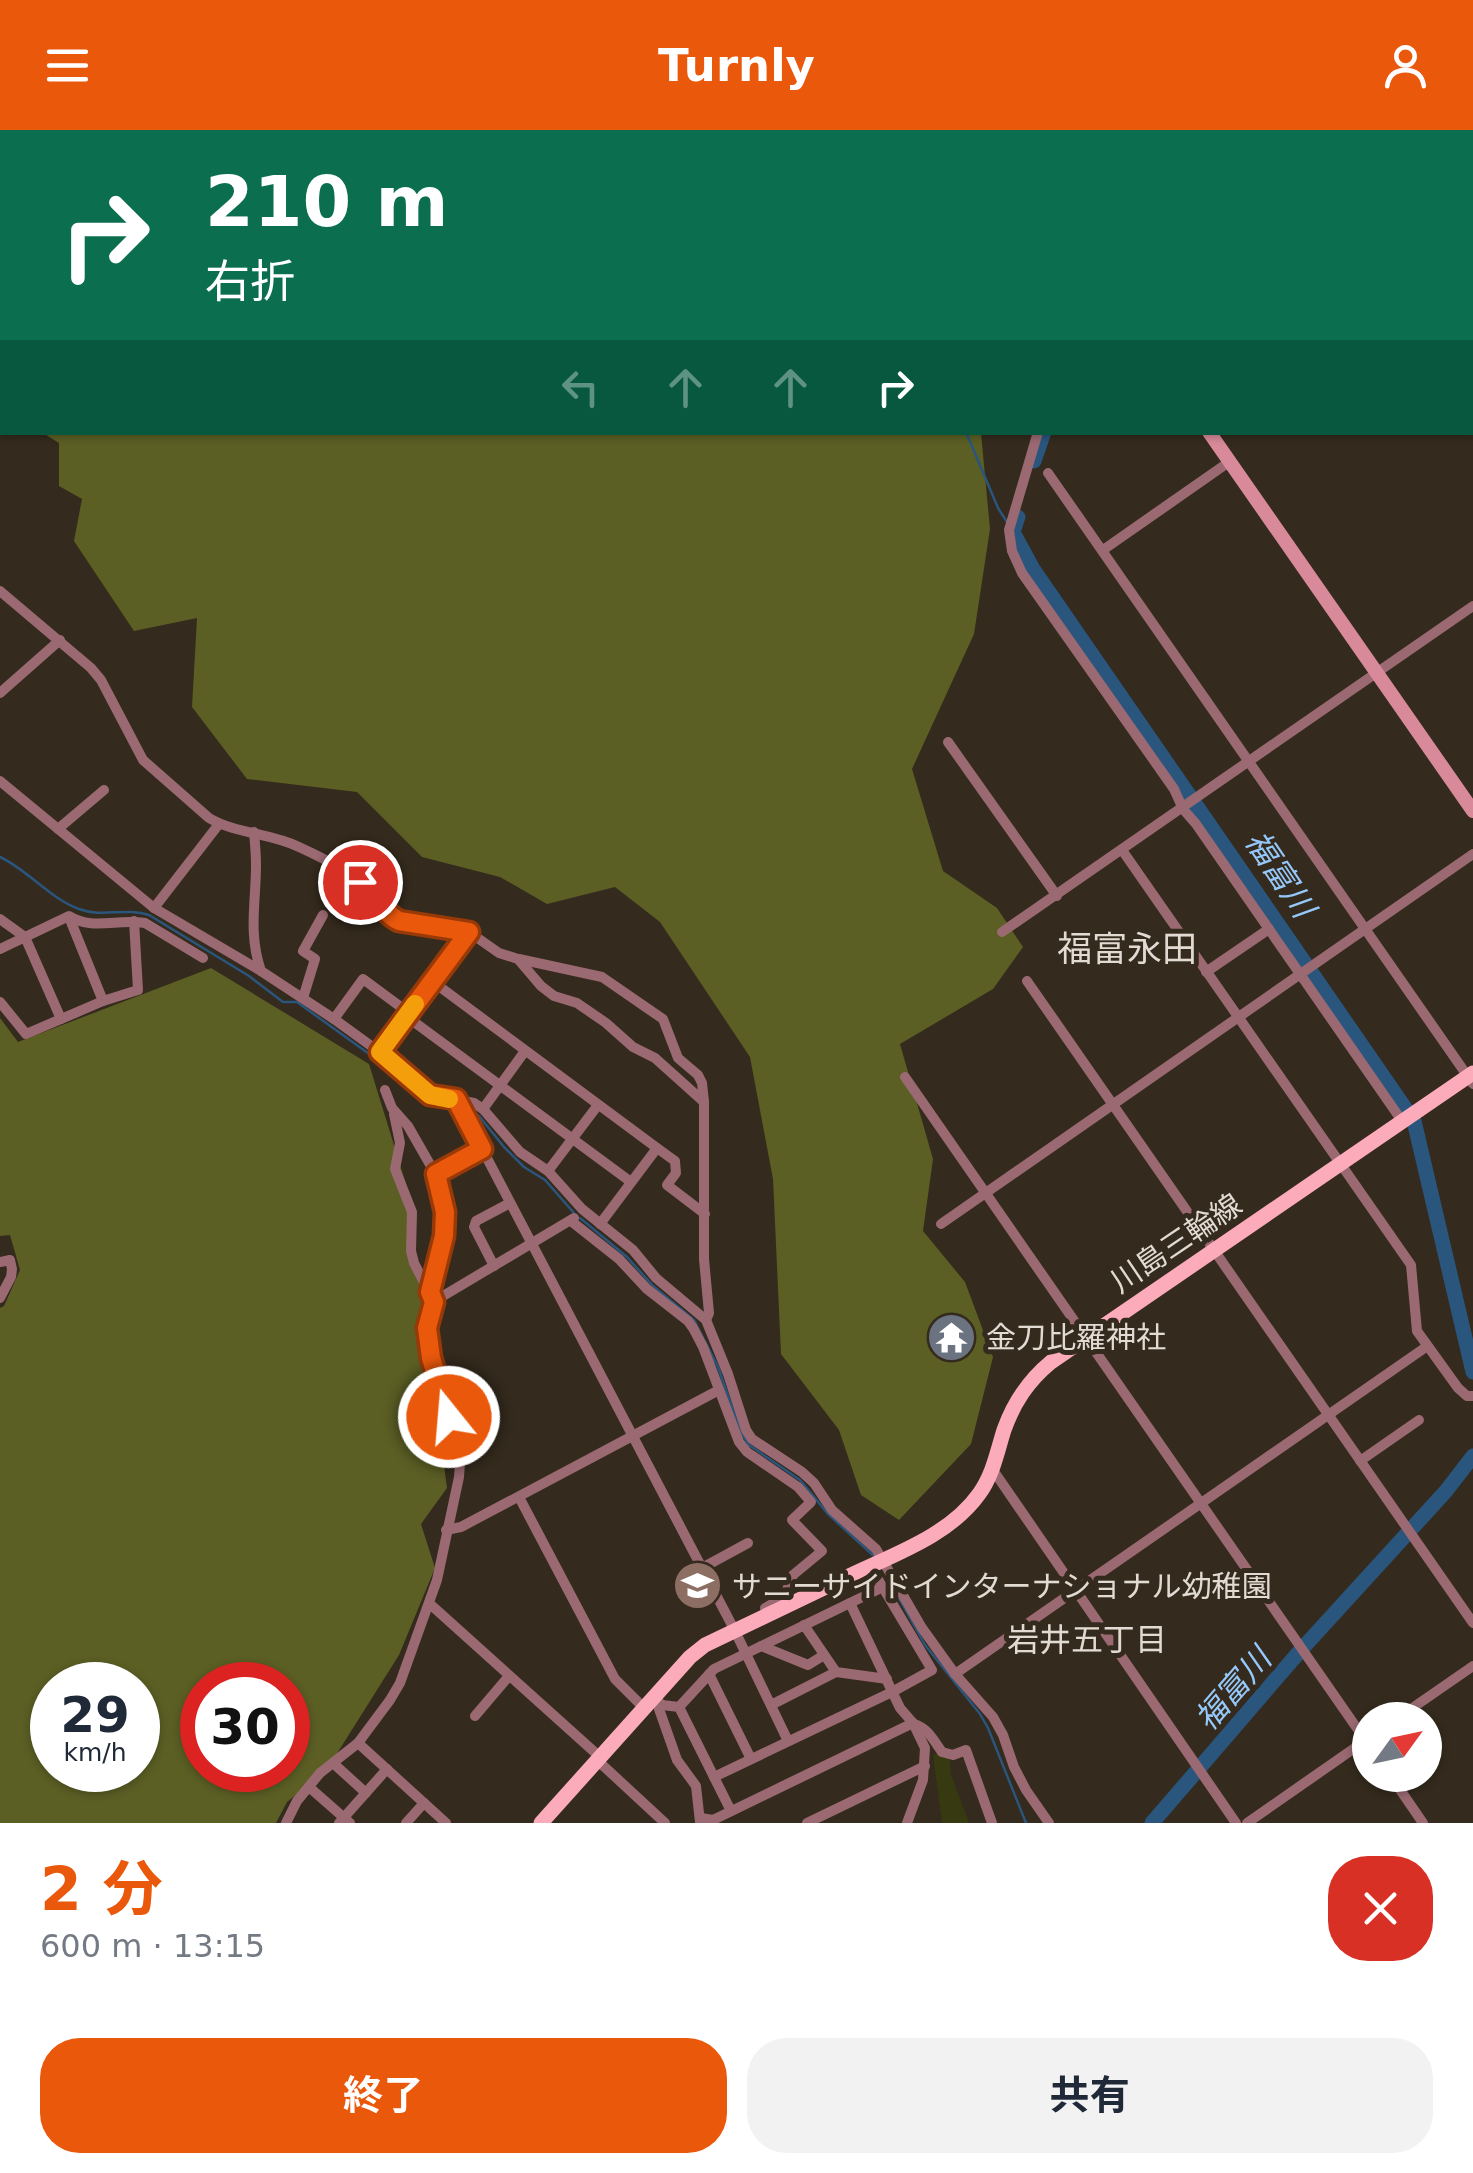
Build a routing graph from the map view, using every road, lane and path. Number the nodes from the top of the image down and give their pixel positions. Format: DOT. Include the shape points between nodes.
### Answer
graph roads {
  1 [pos="1037,435"];
  2 [pos="1211,435"];
  3 [pos="1229,462"];
  4 [pos="1048,473"];
  5 [pos="1102,550"];
  6 [pos="0,591"];
  7 [pos="1473,607"];
  8 [pos="60,640"];
  9 [pos="1376,673"];
  10 [pos="0,693"];
  11 [pos="948,742"];
  12 [pos="1248,762"];
  13 [pos="0,781"];
  14 [pos="104,790"];
  15 [pos="1184,807"];
  16 [pos="1473,812"];
  17 [pos="219,824"];
  18 [pos="58,829"];
  19 [pos="254,832"];
  20 [pos="1122,850"];
  21 [pos="1473,854"];
  22 [pos="1057,896"];
  23 [pos="154,908"];
  24 [pos="323,915"];
  25 [pos="69,916"];
  26 [pos="0,918"];
  27 [pos="134,921"];
  28 [pos="1269,929"];
  29 [pos="1365,930"];
  30 [pos="469,932"];
  31 [pos="1002,932"];
  32 [pos="25,937"];
  33 [pos="0,949"];
  34 [pos="202,958"];
  35 [pos="518,959"];
  36 [pos="261,971"];
  37 [pos="1206,972"];
  38 [pos="1301,974"];
  39 [pos="432,981"];
  40 [pos="1026,981"];
  41 [pos="303,998"];
  42 [pos="103,1001"];
  43 [pos="0,1002"];
  44 [pos="408,1014"];
  45 [pos="61,1018"];
  46 [pos="1237,1018"];
  47 [pos="334,1019"];
  48 [pos="526,1051"];
  49 [pos="380,1052"];
  50 [pos="906,1076"];
  51 [pos="1471,1078"];
  52 [pos="500,1086"];
  53 [pos="385,1090"];
  54 [pos="704,1102"];
  55 [pos="598,1105"];
  56 [pos="1113,1105"];
  57 [pos="459,1107"];
  58 [pos="392,1108"];
  59 [pos="483,1109"];
  60 [pos="1407,1117"];
  61 [pos="572,1139"];
  62 [pos="657,1148"];
  63 [pos="482,1149"];
  64 [pos="1340,1164"];
  65 [pos="548,1171"];
  66 [pos="436,1174"];
  67 [pos="630,1182"];
  68 [pos="986,1194"];
  69 [pos="510,1204"];
  70 [pos="705,1214"];
  71 [pos="576,1215"];
  72 [pos="600,1224"];
  73 [pos="941,1224"];
  74 [pos="532,1244"];
  75 [pos="1213,1251"];
  76 [pos="0,1262"];
  77 [pos="494,1266"];
  78 [pos="432,1297"];
  79 [pos="0,1298"];
  80 [pos="706,1320"];
  81 [pos="1086,1338"];
  82 [pos="1426,1347"];
  83 [pos="719,1390"];
  84 [pos="1472,1396"];
  85 [pos="1328,1416"];
  86 [pos="1419,1420"];
  87 [pos="632,1436"];
  88 [pos="1360,1461"];
  89 [pos="992,1470"];
  90 [pos="519,1496"];
  91 [pos="1202,1504"];
  92 [pos="446,1530"];
  93 [pos="748,1543"];
  94 [pos="877,1563"];
  95 [pos="702,1568"];
  96 [pos="882,1588"];
  97 [pos="1075,1592"];
  98 [pos="807,1596"];
  99 [pos="850,1603"];
  100 [pos="430,1604"];
  101 [pos="818,1618"];
  102 [pos="1473,1623"];
  103 [pos="804,1625"];
  104 [pos="733,1628"];
  105 [pos="761,1646"];
  106 [pos="745,1653"];
  107 [pos="824,1654"];
  108 [pos="1473,1666"];
  109 [pos="836,1672"];
  110 [pos="709,1674"];
  111 [pos="956,1674"];
  112 [pos="509,1676"];
  113 [pos="887,1679"];
  114 [pos="892,1692"];
  115 [pos="1421,1702"];
  116 [pos="653,1703"];
  117 [pos="771,1704"];
  118 [pos="679,1706"];
  119 [pos="475,1716"];
  120 [pos="1352,1718"];
  121 [pos="913,1724"];
  122 [pos="788,1741"];
  123 [pos="358,1743"];
  124 [pos="1352,1753"];
  125 [pos="598,1759"];
  126 [pos="750,1759"];
  127 [pos="333,1763"];
  128 [pos="925,1766"];
  129 [pos="387,1769"];
  130 [pos="714,1777"];
  131 [pos="310,1785"];
  132 [pos="310,1787"];
  133 [pos="306,1792"];
  134 [pos="1402,1792"];
  135 [pos="366,1793"];
  136 [pos="424,1803"];
  137 [pos="731,1811"];
  138 [pos="651,1819"];
  139 [pos="290,1820"];
  140 [pos="700,1820"];
  141 [pos="344,1821"];
  142 [pos="406,1823"];
  143 [pos="446,1823"];
  144 [pos="541,1823"];
  145 [pos="665,1823"];
  146 [pos="807,1823"];
  147 [pos="906,1823"];
  148 [pos="992,1823"];
  149 [pos="1049,1823"];
  150 [pos="1236,1823"];
  151 [pos="1246,1823"];
  152 [pos="1423,1823"];
  1 -- 15 [label="street" via="1010,526 1012,551"];
  2 -- 3 [label="street"];
  3 -- 5 [label="street"];
  3 -- 9 [label="street"];
  4 -- 5 [label="street"];
  5 -- 12 [label="street"];
  6 -- 8 [label="street"];
  7 -- 9 [label="street"];
  8 -- 10 [label="street"];
  8 -- 17 [label="street" via="101,680 143,760"];
  9 -- 12 [label="street"];
  9 -- 16 [label="street"];
  11 -- 22 [label="street"];
  12 -- 15 [label="street"];
  12 -- 29 [label="street"];
  13 -- 18 [label="street"];
  14 -- 18 [label="street"];
  15 -- 20 [label="street"];
  15 -- 28 [label="street"];
  17 -- 19 [label="street"];
  17 -- 23 [label="street"];
  18 -- 23 [label="street"];
  19 -- 30 [label="street" via="300,847 360,882 399,921"];
  19 -- 36 [label="street" via="252,930"];
  20 -- 22 [label="street"];
  20 -- 37 [label="street"];
  21 -- 29 [label="street"];
  22 -- 31 [label="street"];
  23 -- 36 [label="street"];
  24 -- 41 [label="street" via="303,952 314,959"];
  25 -- 27 [label="street" via="81,924"];
  25 -- 32 [label="street"];
  25 -- 42 [label="street"];
  26 -- 32 [label="street"];
  27 -- 34 [label="street"];
  27 -- 42 [label="street" via="138,990"];
  28 -- 37 [label="street"];
  28 -- 38 [label="street"];
  29 -- 38 [label="street"];
  29 -- 51 [label="street"];
  30 -- 35 [label="street"];
  30 -- 39 [label="street"];
  32 -- 33 [label="street"];
  32 -- 45 [label="street"];
  35 -- 54 [label="street" via="554,996 577,1003 656,1058"];
  35 -- 54 [label="street" via="602,977 650,1009 663,1019 678,1058 698,1075"];
  36 -- 41 [label="street"];
  37 -- 46 [label="street"];
  38 -- 46 [label="street"];
  38 -- 60 [label="street"];
  39 -- 44 [label="street"];
  39 -- 48 [label="street"];
  40 -- 56 [label="street"];
  41 -- 47 [label="street"];
  42 -- 45 [label="street"];
  43 -- 45 [label="street" via="26,1034"];
  44 -- 47 [label="street" via="363,979"];
  44 -- 49 [label="street"];
  44 -- 52 [label="street"];
  46 -- 56 [label="street"];
  46 -- 64 [label="street"];
  47 -- 49 [label="street"];
  48 -- 52 [label="street"];
  48 -- 55 [label="street"];
  49 -- 57 [label="street" via="430,1095"];
  50 -- 68 [label="street"];
  51 -- 60 [label="main road, 川島三輪線"];
  52 -- 59 [label="street"];
  52 -- 61 [label="street"];
  53 -- 58 [label="street"];
  54 -- 70 [label="street"];
  55 -- 61 [label="street"];
  55 -- 62 [label="street"];
  56 -- 68 [label="street"];
  56 -- 75 [label="street"];
  57 -- 59 [label="street" via="474,1103"];
  57 -- 63 [label="street"];
  58 -- 66 [label="street"];
  58 -- 78 [label="street" via="400,1143 395,1169 412,1212 411,1250"];
  59 -- 65 [label="street" via="520,1152"];
  60 -- 64 [label="main road, 川島三輪線"];
  61 -- 65 [label="street"];
  61 -- 67 [label="street"];
  62 -- 67 [label="street"];
  62 -- 70 [label="street" via="675,1161 676,1173 666,1185"];
  63 -- 66 [label="street"];
  63 -- 69 [label="street"];
  64 -- 75 [label="main road, 川島三輪線"];
  64 -- 82 [label="street" via="1411,1265 1414,1321"];
  65 -- 71 [label="street"];
  66 -- 78 [label="street" via="445,1212"];
  67 -- 72 [label="street"];
  68 -- 73 [label="street"];
  68 -- 81 [label="street"];
  69 -- 74 [label="street"];
  69 -- 77 [label="street" via="474,1228"];
  70 -- 80 [label="street"];
  71 -- 72 [label="street"];
  71 -- 74 [label="street"];
  71 -- 83 [label="street" via="688,1321"];
  72 -- 80 [label="street"];
  74 -- 77 [label="street"];
  74 -- 87 [label="street"];
  75 -- 81 [label="main road, 川島三輪線"];
  75 -- 85 [label="street"];
  76 -- 79 [label="street" via="10,1260 12,1269"];
  77 -- 78 [label="street"];
  78 -- 92 [label="street" via="428,1346 460,1462"];
  80 -- 94 [label="street" via="752,1439 814,1483 832,1510 876,1549"];
  81 -- 89 [label="main road, 川島三輪線" via="1034,1376 1021,1394"];
  81 -- 91 [label="street"];
  82 -- 84 [label="street"];
  82 -- 85 [label="street"];
  83 -- 87 [label="street"];
  83 -- 104 [label="street" via="747,1452 811,1502 792,1520 822,1551 793,1574 780,1601"];
  85 -- 88 [label="street"];
  85 -- 91 [label="street"];
  86 -- 88 [label="street"];
  87 -- 90 [label="street"];
  87 -- 95 [label="street"];
  88 -- 102 [label="street"];
  89 -- 94 [label="main road, 川島三輪線" via="980,1494 950,1524"];
  89 -- 97 [label="street"];
  90 -- 92 [label="street"];
  90 -- 116 [label="street" via="614,1679"];
  91 -- 97 [label="street"];
  91 -- 120 [label="street"];
  92 -- 100 [label="street"];
  93 -- 95 [label="street"];
  94 -- 96 [label="street"];
  94 -- 98 [label="main road, 川島三輪線"];
  94 -- 111 [label="street"];
  95 -- 104 [label="street"];
  96 -- 99 [label="street"];
  96 -- 114 [label="street" via="932,1670"];
  97 -- 111 [label="street"];
  97 -- 150 [label="street"];
  98 -- 101 [label="street"];
  98 -- 104 [label="main road, 川島三輪線"];
  99 -- 101 [label="street"];
  99 -- 113 [label="street"];
  100 -- 112 [label="street"];
  100 -- 123 [label="street" via="400,1683"];
  101 -- 103 [label="street"];
  103 -- 105 [label="street"];
  103 -- 107 [label="street"];
  104 -- 106 [label="street"];
  104 -- 116 [label="main road, 川島三輪線" via="690,1657"];
  105 -- 106 [label="street"];
  105 -- 107 [label="street" via="808,1665"];
  106 -- 110 [label="street"];
  106 -- 117 [label="street"];
  107 -- 109 [label="street"];
  108 -- 115 [label="street"];
  109 -- 113 [label="street"];
  109 -- 117 [label="street"];
  110 -- 118 [label="street"];
  110 -- 126 [label="street"];
  111 -- 149 [label="street" via="993,1717"];
  112 -- 119 [label="street"];
  112 -- 125 [label="street"];
  113 -- 114 [label="street"];
  114 -- 121 [label="street"];
  114 -- 122 [label="street"];
  116 -- 118 [label="street"];
  116 -- 125 [label="main road, 川島三輪線"];
  116 -- 140 [label="street" via="696,1786"];
  117 -- 122 [label="street"];
  118 -- 130 [label="street"];
  121 -- 128 [label="street"];
  121 -- 137 [label="street"];
  121 -- 148 [label="street" via="946,1753 966,1750"];
  122 -- 126 [label="street"];
  123 -- 127 [label="street"];
  123 -- 129 [label="street"];
  124 -- 151 [label="street"];
  125 -- 138 [label="street"];
  125 -- 144 [label="main road, 川島三輪線"];
  126 -- 130 [label="street"];
  127 -- 131 [label="street"];
  127 -- 135 [label="street"];
  128 -- 146 [label="street"];
  128 -- 147 [label="street"];
  129 -- 135 [label="street"];
  129 -- 136 [label="street"];
  130 -- 137 [label="street"];
  132 -- 141 [label="street"];
  133 -- 139 [label="street"];
  134 -- 152 [label="street"];
  135 -- 141 [label="street"];
  136 -- 142 [label="street"];
  136 -- 143 [label="street"];
  137 -- 140 [label="street"];
  138 -- 145 [label="street"];
}
